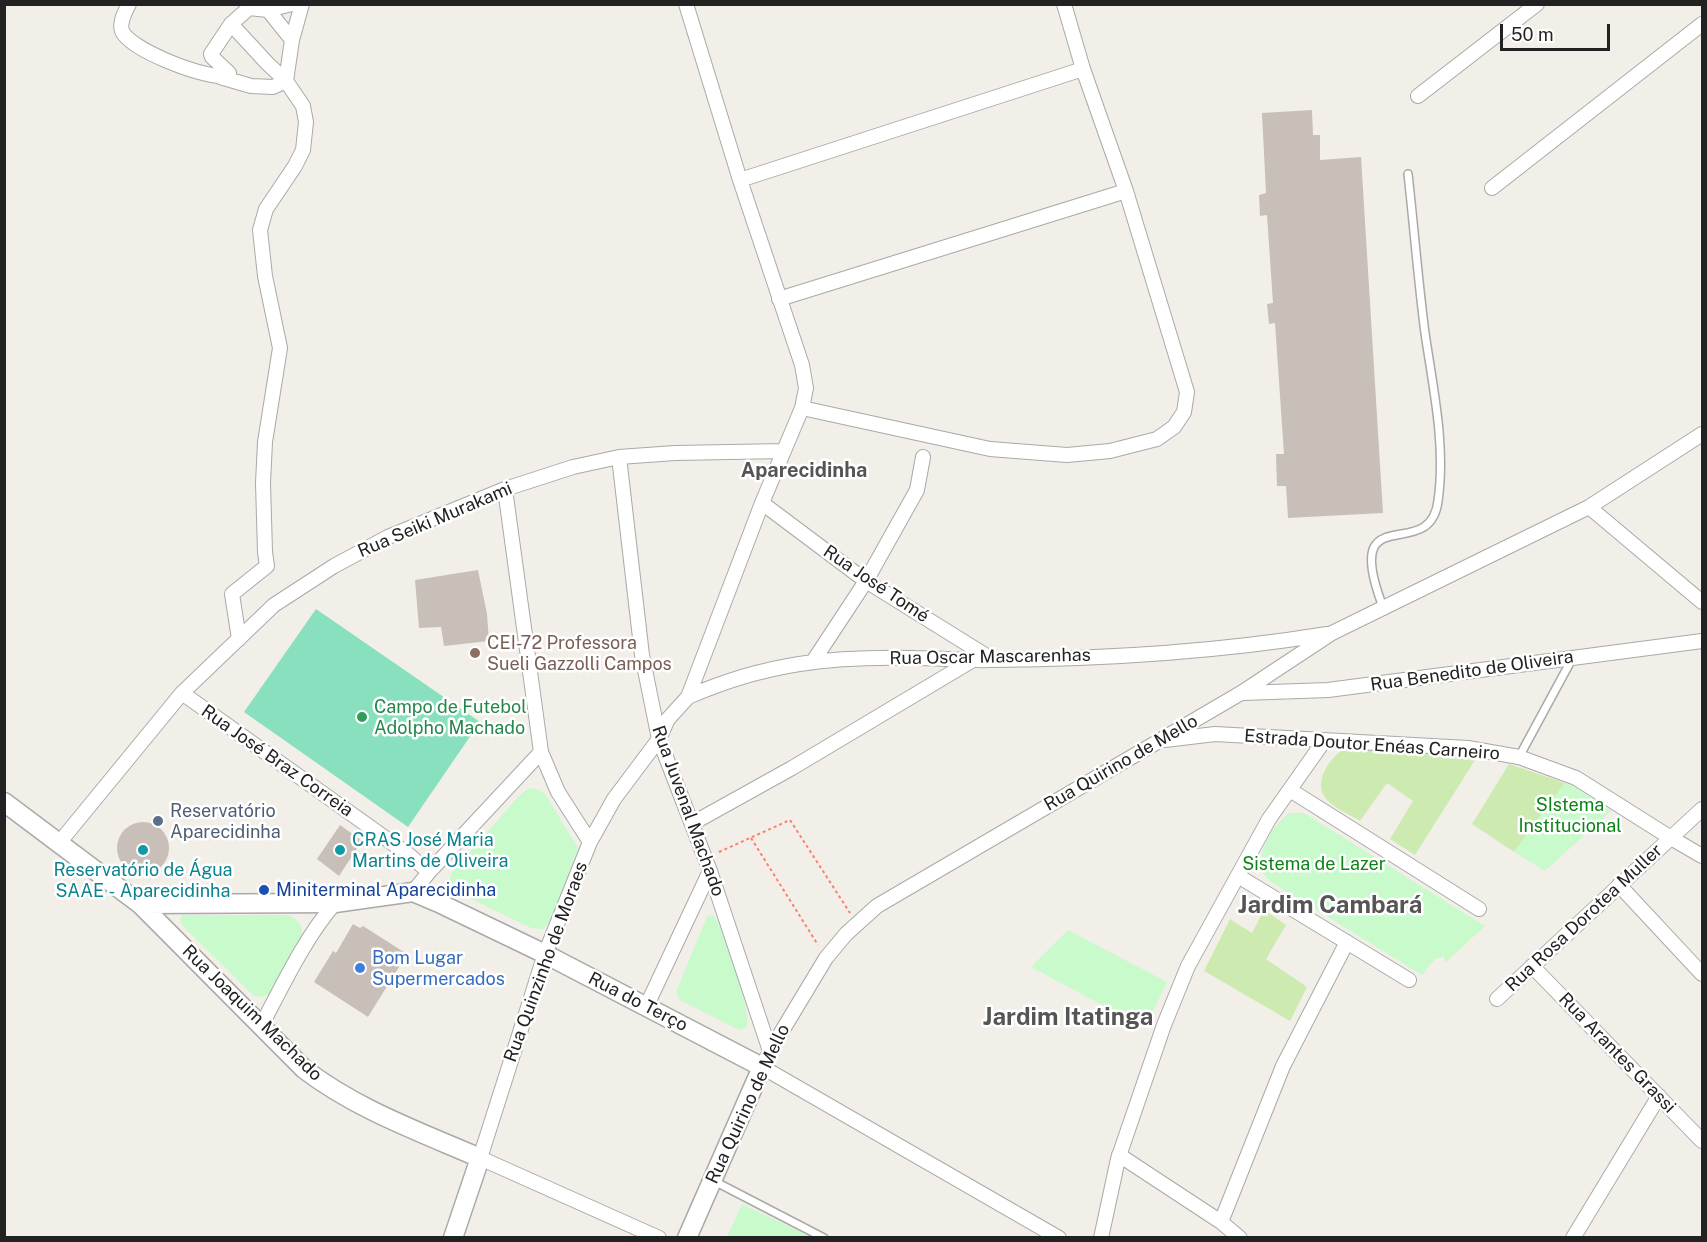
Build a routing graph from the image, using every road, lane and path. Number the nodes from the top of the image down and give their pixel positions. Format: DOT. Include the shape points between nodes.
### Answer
graph roads {
  1 [pos="129,4"];
  2 [pos="292,4"];
  3 [pos="303,4"];
  4 [pos="686,4"];
  5 [pos="1064,4"];
  6 [pos="1537,4"];
  7 [pos="268,10"];
  8 [pos="231,24"];
  9 [pos="1702,24"];
  10 [pos="292,40"];
  11 [pos="1083,69"];
  12 [pos="220,77"];
  13 [pos="286,81"];
  14 [pos="1418,96"];
  15 [pos="1408,174"];
  16 [pos="740,180"];
  17 [pos="1492,188"];
  18 [pos="1126,191"];
  19 [pos="779,299"];
  20 [pos="802,408"];
  21 [pos="1702,434"];
  22 [pos="784,451"];
  23 [pos="619,457"];
  24 [pos="923,457"];
  25 [pos="505,489"];
  26 [pos="762,503"];
  27 [pos="1589,507"];
  28 [pos="866,581"];
  29 [pos="1702,602"];
  30 [pos="1383,607"];
  31 [pos="1332,633"];
  32 [pos="239,639"];
  33 [pos="1702,641"];
  34 [pos="1572,658"];
  35 [pos="814,660"];
  36 [pos="973,660"];
  37 [pos="993,660"];
  38 [pos="182,693"];
  39 [pos="1241,693"];
  40 [pos="688,697"];
  41 [pos="659,739"];
  42 [pos="1160,740"];
  43 [pos="1324,741"];
  44 [pos="540,752"];
  45 [pos="1519,757"];
  46 [pos="1290,790"];
  47 [pos="4,802"];
  48 [pos="1702,809"];
  49 [pos="693,823"];
  50 [pos="751,838"];
  51 [pos="1671,838"];
  52 [pos="590,842"];
  53 [pos="59,843"];
  54 [pos="1702,856"];
  55 [pos="708,864"];
  56 [pos="429,872"];
  57 [pos="1238,876"];
  58 [pos="1619,885"];
  59 [pos="413,892"];
  60 [pos="182,903"];
  61 [pos="335,903"];
  62 [pos="140,904"];
  63 [pos="1479,909"];
  64 [pos="857,924"];
  65 [pos="175,938"];
  66 [pos="1347,942"];
  67 [pos="545,954"];
  68 [pos="826,958"];
  69 [pos="1532,966"];
  70 [pos="1702,974"];
  71 [pos="1409,980"];
  72 [pos="1497,999"];
  73 [pos="646,1005"];
  74 [pos="261,1026"];
  75 [pos="766,1059"];
  76 [pos="1659,1096"];
  77 [pos="1702,1141"];
  78 [pos="1119,1155"];
  79 [pos="480,1158"];
  80 [pos="712,1179"];
  81 [pos="1221,1222"];
  82 [pos="453,1238"];
  83 [pos="659,1238"];
  84 [pos="687,1238"];
  85 [pos="824,1238"];
  86 [pos="1059,1238"];
  87 [pos="1101,1238"];
  88 [pos="1240,1238"];
  89 [pos="1573,1238"];
  1 -- 12 [label="street" via="121,26 128,39 184,68"];
  2 -- 7 [label="street"];
  3 -- 10 [label="street"];
  4 -- 16 [label="street, Rua Quinzinho de Moraes"];
  5 -- 11 [label="street"];
  6 -- 14 [label="street"];
  7 -- 8 [label="street" via="249,8"];
  7 -- 10 [label="street"];
  8 -- 12 [label="street" via="212,54 229,73"];
  8 -- 13 [label="street"];
  9 -- 17 [label="street"];
  10 -- 13 [label="street"];
  11 -- 16 [label="street"];
  11 -- 18 [label="street"];
  12 -- 13 [label="street" via="251,86 273,87"];
  13 -- 32 [label="street" via="303,106 306,136 295,166 266,209 260,230 264,276 280,348 265,442 267,566 232,594"];
  15 -- 30 [label="lane" via="1441,448 1441,481 1438,505 1427,525 1417,531 1378,539 1373,548 1372,570"];
  16 -- 19 [label="street, Rua Quinzinho de Moraes"];
  18 -- 19 [label="street"];
  18 -- 20 [label="street" via="1186,392 1184,412 1174,427 1157,439 1110,451 1067,455 990,449"];
  19 -- 20 [label="street, Rua Quinzinho de Moraes" via="802,365 806,388"];
  20 -- 22 [label="street, Rua Quinzinho de Moraes"];
  21 -- 27 [label="street, Rua Quirino de Mello"];
  22 -- 23 [label="street, Rua Seiki Murakami"];
  22 -- 26 [label="street, Rua Quinzinho de Moraes"];
  23 -- 25 [label="street, Rua Seiki Murakami" via="573,466"];
  23 -- 41 [label="street, Rua Juvenal Machado" via="642,655"];
  24 -- 28 [label="street" via="917,490"];
  25 -- 32 [label="street, Rua Seiki Murakami" via="388,537 334,566 274,605"];
  25 -- 44 [label="street"];
  26 -- 28 [label="street, Rua José Tomé"];
  26 -- 40 [label="street, Rua Quinzinho de Moraes"];
  27 -- 29 [label="street"];
  27 -- 30 [label="street, Rua Quirino de Mello"];
  28 -- 35 [label="street"];
  28 -- 37 [label="street, Rua José Tomé"];
  30 -- 31 [label="street, Rua Quirino de Mello"];
  31 -- 37 [label="street, Rua Oscar Mascarenhas" via="1180,651"];
  31 -- 39 [label="street, Rua Quirino de Mello"];
  32 -- 38 [label="street, Rua Seiki Murakami"];
  33 -- 34 [label="street, Rua Benedito de Oliveira"];
  34 -- 39 [label="street, Rua Benedito de Oliveira" via="1328,690"];
  34 -- 45 [label="lane"];
  35 -- 36 [label="street, Rua Oscar Mascarenhas"];
  35 -- 40 [label="street, Rua Oscar Mascarenhas" via="734,678"];
  36 -- 37 [label="street, Rua Oscar Mascarenhas"];
  36 -- 49 [label="street"];
  38 -- 53 [label="street, Rua Seiki Murakami"];
  38 -- 56 [label="street, Rua José Braz Correia"];
  39 -- 42 [label="street, Rua Quirino de Mello"];
  40 -- 41 [label="street, Rua Quinzinho de Moraes" via="668,719"];
  41 -- 49 [label="street, Rua Juvenal Machado"];
  41 -- 52 [label="street, Rua Quinzinho de Moraes" via="614,799"];
  42 -- 43 [label="street, Estrada Doutor Enéas Carneiro" via="1215,734"];
  42 -- 64 [label="street, Rua Quirino de Mello" via="877,906"];
  43 -- 45 [label="street, Estrada Doutor Enéas Carneiro" via="1468,748"];
  43 -- 46 [label="street"];
  44 -- 52 [label="street" via="558,792"];
  44 -- 56 [label="street"];
  45 -- 51 [label="street, Estrada Doutor Enéas Carneiro" via="1576,777"];
  46 -- 57 [label="street"];
  46 -- 63 [label="street"];
  47 -- 53 [label="street, Rua Joaquim Machado"];
  48 -- 51 [label="street, Rua Rosa Dorotea Muller"];
  49 -- 55 [label="street, Rua Juvenal Machado"];
  50 -- 55 [label="path"];
  50 -- 64 [label="path" via="790,820"];
  50 -- 68 [label="path"];
  51 -- 54 [label="street, Estrada Doutor Enéas Carneiro"];
  51 -- 58 [label="street, Rua Rosa Dorotea Muller"];
  52 -- 67 [label="street, Rua Quinzinho de Moraes"];
  53 -- 62 [label="street, Rua Joaquim Machado"];
  55 -- 73 [label="street"];
  55 -- 75 [label="street, Rua Juvenal Machado"];
  56 -- 59 [label="street"];
  57 -- 66 [label="street"];
  57 -- 78 [label="street" via="1188,966"];
  58 -- 69 [label="street, Rua Rosa Dorotea Muller"];
  58 -- 70 [label="street"];
  59 -- 61 [label="street"];
  59 -- 67 [label="street, Rua do Terço"];
  60 -- 61 [label="street"];
  60 -- 62 [label="street"];
  60 -- 65 [label="street" via="173,916"];
  61 -- 74 [label="street"];
  62 -- 65 [label="street, Rua Joaquim Machado"];
  64 -- 68 [label="street, Rua Quirino de Mello"];
  65 -- 74 [label="street, Rua Joaquim Machado"];
  66 -- 71 [label="street"];
  66 -- 81 [label="street" via="1282,1066"];
  67 -- 73 [label="street, Rua do Terço"];
  67 -- 79 [label="street, Rua Quinzinho de Moraes"];
  68 -- 75 [label="street, Rua Quirino de Mello"];
  69 -- 72 [label="street, Rua Rosa Dorotea Muller"];
  69 -- 76 [label="street, Rua Arantes Grassi"];
  73 -- 75 [label="street, Rua do Terço"];
  74 -- 79 [label="street, Rua Joaquim Machado" via="329,1088"];
  75 -- 80 [label="street, Rua Quirino de Mello"];
  75 -- 86 [label="street, Rua do Terço"];
  76 -- 77 [label="street, Rua Arantes Grassi"];
  76 -- 89 [label="street"];
  78 -- 81 [label="street"];
  78 -- 87 [label="street"];
  79 -- 82 [label="street, Rua Quinzinho de Moraes"];
  79 -- 83 [label="street, Rua Joaquim Machado"];
  80 -- 84 [label="street, Rua Quirino de Mello"];
  80 -- 85 [label="lane"];
  81 -- 88 [label="street"];
}
